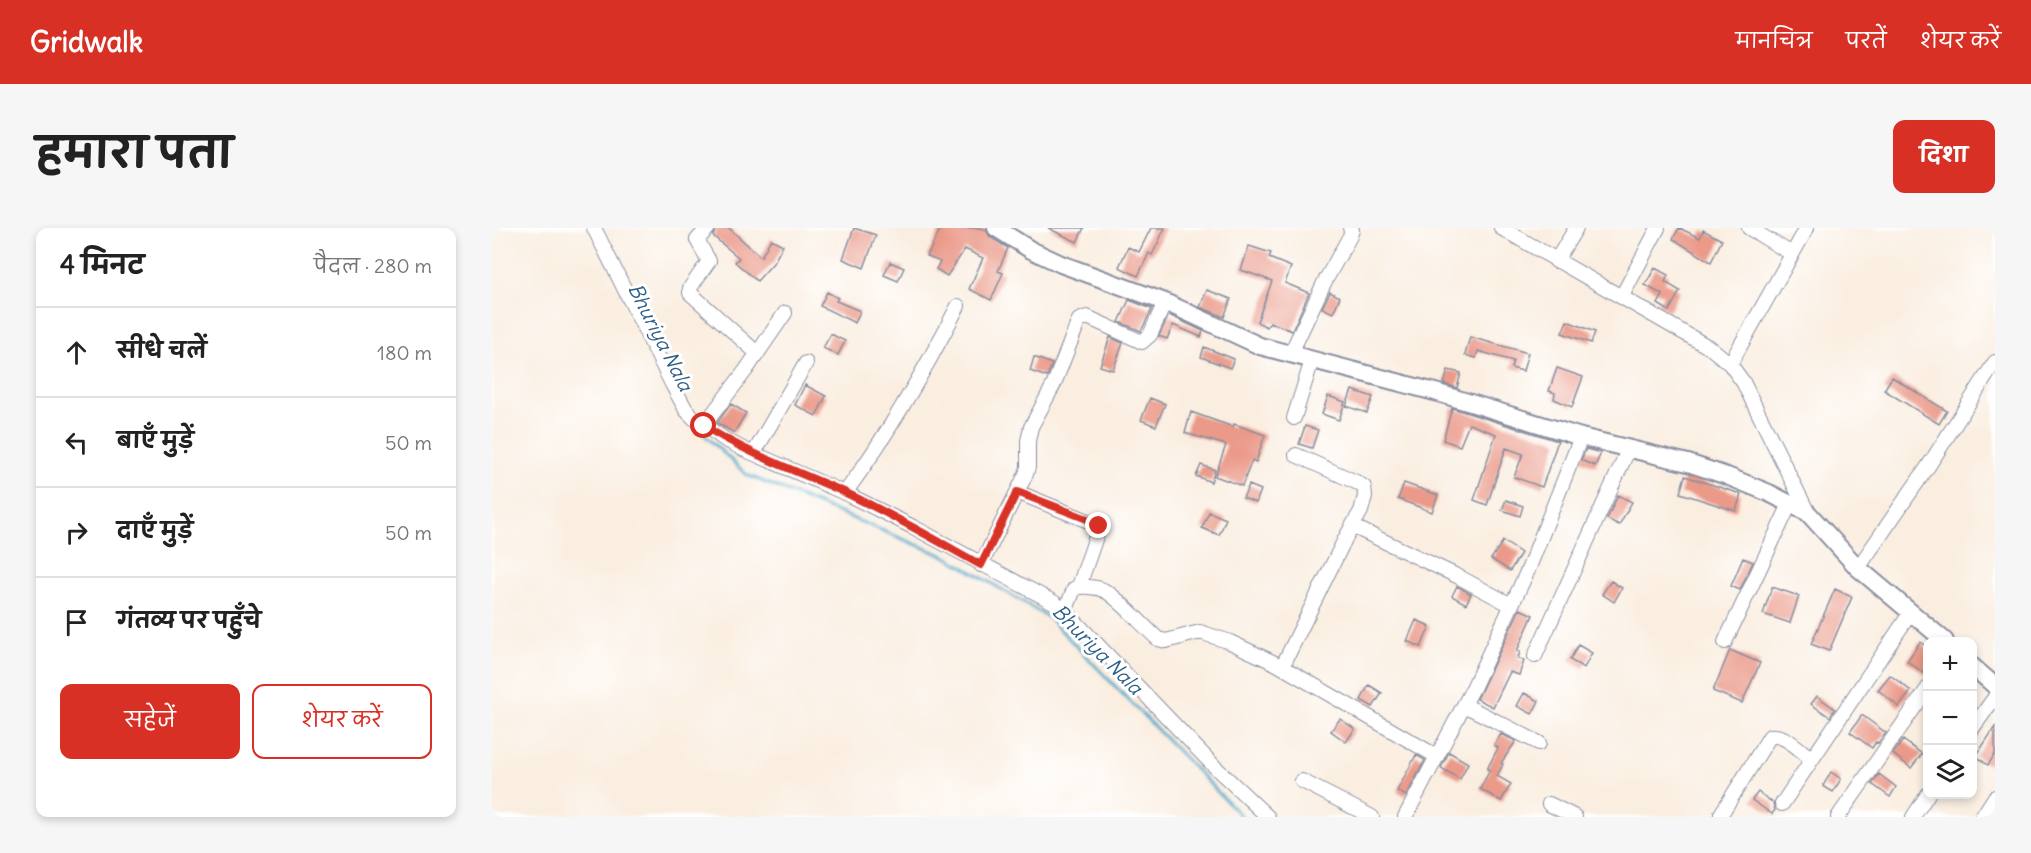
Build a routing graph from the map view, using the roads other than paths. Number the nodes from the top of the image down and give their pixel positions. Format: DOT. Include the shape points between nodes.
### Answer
graph roads {
  1 [pos="594,228"];
  2 [pos="708,228"];
  3 [pos="996,228"];
  4 [pos="1350,228"];
  5 [pos="1501,228"];
  6 [pos="1576,228"];
  7 [pos="1658,228"];
  8 [pos="1749,228"];
  9 [pos="1807,228"];
  10 [pos="1792,254"];
  11 [pos="1556,261"];
  12 [pos="1622,296"];
  13 [pos="1165,302"];
  14 [pos="958,306"];
  15 [pos="785,313"];
  16 [pos="758,353"];
  17 [pos="1290,354"];
  18 [pos="1312,360"];
  19 [pos="1995,362"];
  20 [pos="806,363"];
  21 [pos="1730,364"];
  22 [pos="1294,418"];
  23 [pos="704,425"];
  24 [pos="1581,438"];
  25 [pos="1629,448"];
  26 [pos="754,453"];
  27 [pos="1296,454"];
  28 [pos="1017,492"];
  29 [pos="845,493"];
  30 [pos="1790,504"];
  31 [pos="1808,513"];
  32 [pos="1352,526"];
  33 [pos="981,565"];
  34 [pos="1858,568"];
  35 [pos="1079,586"];
  36 [pos="1511,605"];
  37 [pos="1065,612"];
  38 [pos="1911,612"];
  39 [pos="1939,637"];
  40 [pos="1725,642"];
  41 [pos="1534,656"];
  42 [pos="1282,667"];
  43 [pos="1977,670"];
  44 [pos="1995,686"];
  45 [pos="1926,691"];
  46 [pos="1995,697"];
  47 [pos="1464,705"];
  48 [pos="1977,722"];
  49 [pos="1539,743"];
  50 [pos="1436,756"];
  51 [pos="1812,759"];
  52 [pos="1302,781"];
  53 [pos="1995,797"];
  54 [pos="1925,799"];
  55 [pos="1549,804"];
  56 [pos="1782,804"];
  57 [pos="1721,814"];
  58 [pos="1570,816"];
  59 [pos="1268,817"];
  60 [pos="1372,817"];
  61 [pos="1405,817"];
  62 [pos="1838,817"];
  63 [pos="1912,817"];
  64 [pos="1982,817"];
  1 -- 23 [label="street" via="686,410"];
  2 -- 16 [label="street" via="697,240 708,261 690,293"];
  3 -- 13 [label="street" via="1061,264"];
  4 -- 17 [label="street" via="1350,236"];
  5 -- 11 [label="street"];
  6 -- 11 [label="street"];
  7 -- 12 [label="street"];
  8 -- 10 [label="street"];
  9 -- 10 [label="street"];
  10 -- 21 [label="street"];
  11 -- 12 [label="street"];
  12 -- 21 [label="street" via="1712,349"];
  13 -- 17 [label="street" via="1247,341"];
  13 -- 28 [label="street" via="1150,335 1142,342 1087,317 1079,320 1054,384 1031,427 1028,466"];
  14 -- 29 [label="street" via="918,383"];
  15 -- 16 [label="street"];
  16 -- 23 [label="street"];
  17 -- 18 [label="street"];
  18 -- 22 [label="street"];
  18 -- 24 [label="street" via="1435,392"];
  19 -- 34 [label="street"];
  20 -- 26 [label="street"];
  21 -- 31 [label="street" via="1743,382"];
  23 -- 26 [label="street"];
  24 -- 25 [label="street"];
  24 -- 36 [label="street"];
  25 -- 30 [label="street" via="1727,476"];
  25 -- 41 [label="street"];
  26 -- 29 [label="street"];
  27 -- 32 [label="street" via="1364,487 1361,511"];
  28 -- 33 [label="street"];
  28 -- 35 [label="street" via="1098,525"];
  29 -- 33 [label="street"];
  30 -- 31 [label="street"];
  30 -- 40 [label="street"];
  31 -- 34 [label="street"];
  32 -- 36 [label="street"];
  32 -- 42 [label="street"];
  33 -- 37 [label="street" via="1035,591"];
  34 -- 38 [label="street"];
  35 -- 37 [label="street"];
  35 -- 42 [label="street" via="1105,590 1161,640 1200,632 1211,634"];
  36 -- 47 [label="street"];
  37 -- 59 [label="street"];
  38 -- 39 [label="street"];
  38 -- 51 [label="street"];
  42 -- 50 [label="street"];
  43 -- 44 [label="street"];
  45 -- 62 [label="street"];
  46 -- 48 [label="street"];
  47 -- 49 [label="street"];
  47 -- 50 [label="street"];
  50 -- 61 [label="street"];
  51 -- 56 [label="street"];
  51 -- 57 [label="street" via="1784,738 1770,736"];
  52 -- 60 [label="street"];
  53 -- 64 [label="street"];
  54 -- 63 [label="street"];
  55 -- 58 [label="street"];
}
